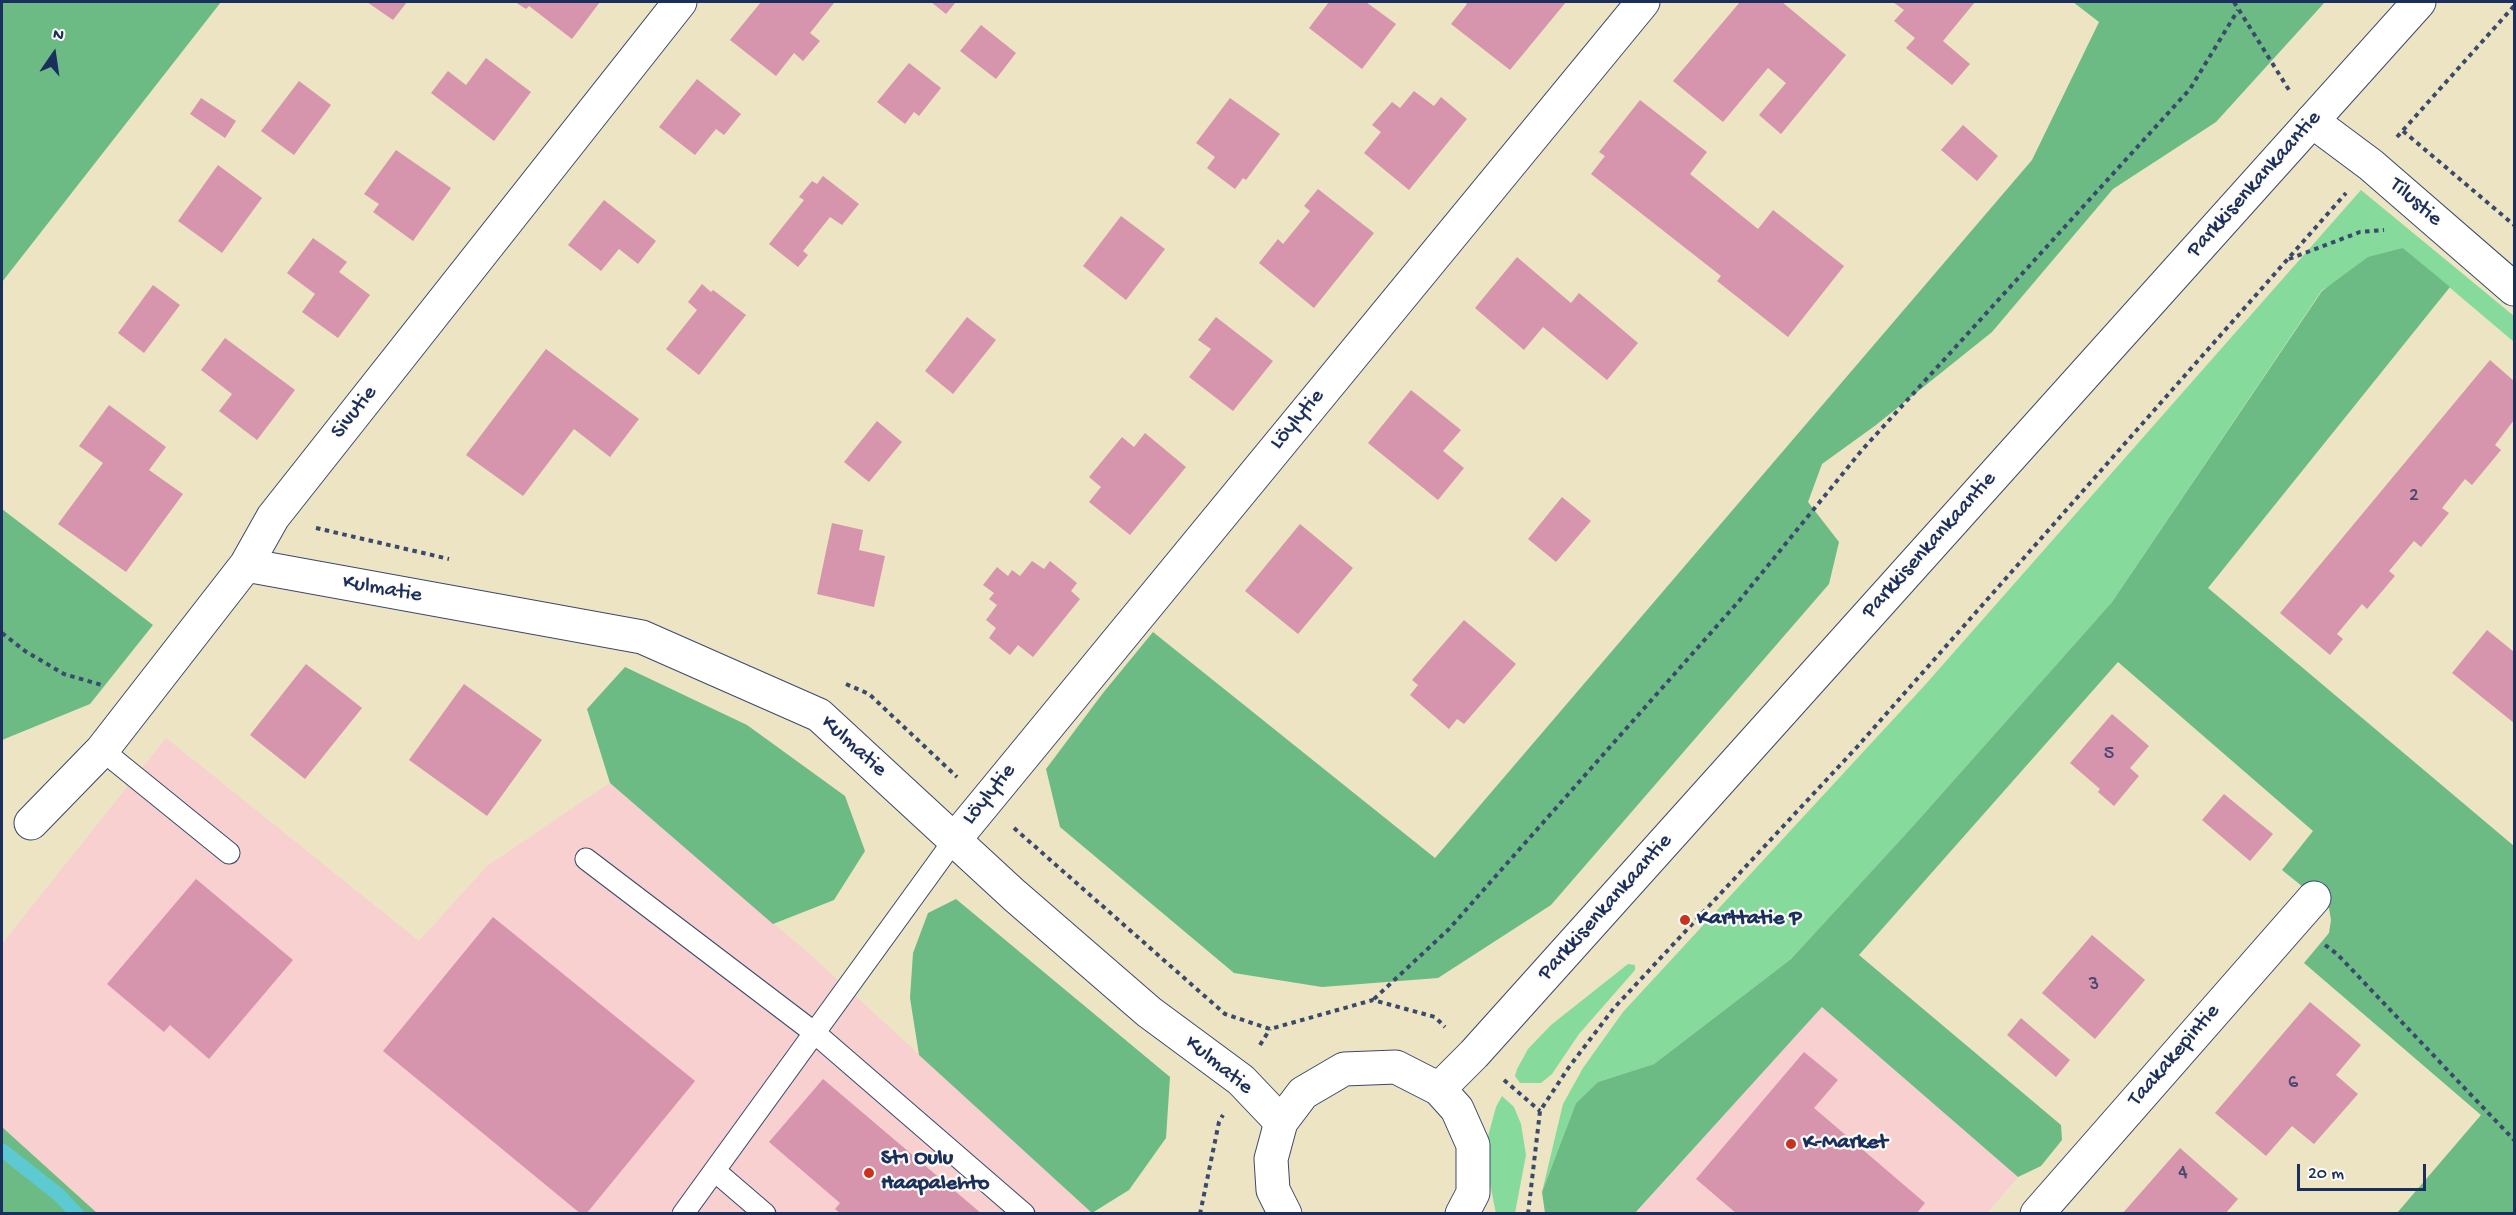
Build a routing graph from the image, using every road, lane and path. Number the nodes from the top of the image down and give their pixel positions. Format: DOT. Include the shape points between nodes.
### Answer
graph roads {
  1 [pos="680,2"];
  2 [pos="1643,2"];
  3 [pos="2234,2"];
  4 [pos="2419,2"];
  5 [pos="2514,6"];
  6 [pos="2238,10"];
  7 [pos="2312,121"];
  8 [pos="2371,165"];
  9 [pos="2514,225"];
  10 [pos="2387,230"];
  11 [pos="2288,259"];
  12 [pos="2514,289"];
  13 [pos="246,565"];
  14 [pos="2,633"];
  15 [pos="151,687"];
  16 [pos="102,750"];
  17 [pos="31,823"];
  18 [pos="955,839"];
  19 [pos="229,853"];
  20 [pos="586,859"];
  21 [pos="2303,910"];
  22 [pos="1373,1000"];
  23 [pos="816,1034"];
  24 [pos="1439,1089"];
  25 [pos="1281,1122"];
  26 [pos="2514,1140"];
  27 [pos="715,1171"];
  28 [pos="683,1214"];
  29 [pos="765,1214"];
  30 [pos="1024,1214"];
  31 [pos="1285,1214"];
  32 [pos="1462,1214"];
  33 [pos="1528,1214"];
  34 [pos="2037,1214"];
  1 -- 13 [label="street, Sivutie" via="273,518"];
  2 -- 18 [label="street, Löylytie"];
  3 -- 6 [label="path"];
  4 -- 7 [label="street, Parkkisenkankaantie"];
  5 -- 9 [label="path" via="2403,131"];
  6 -- 7 [label="path"];
  6 -- 22 [label="path" via="2190,90 1862,450 1739,601 1496,877 1449,929"];
  7 -- 8 [label="street, Tilustie"];
  7 -- 24 [label="street, Parkkisenkankaantie"];
  8 -- 11 [label="path"];
  8 -- 12 [label="street, Tilustie"];
  10 -- 11 [label="path" via="2360,232"];
  11 -- 33 [label="path" via="1857,747 1614,1008 1540,1111"];
  13 -- 15 [label="street, Sivutie"];
  13 -- 18 [label="street, Kulmatie" via="642,637 819,715"];
  14 -- 15 [label="path" via="64,674 96,684"];
  15 -- 16 [label="street, Sivutie"];
  16 -- 17 [label="street, Sivutie"];
  16 -- 19 [label="lane"];
  18 -- 23 [label="lane"];
  18 -- 25 [label="street, Kulmatie" via="1149,1012 1241,1080"];
  20 -- 23 [label="lane"];
  21 -- 26 [label="path" via="2337,954"];
  21 -- 34 [label="street, Taakakepintie"];
  23 -- 27 [label="lane"];
  23 -- 30 [label="lane"];
  24 -- 25 [label="street" via="1396,1067 1344,1069 1303,1093"];
  24 -- 32 [label="street" via="1458,1109 1473,1144 1473,1193"];
  25 -- 31 [label="street" via="1271,1159 1273,1190"];
  27 -- 28 [label="lane"];
  27 -- 29 [label="lane"];
}
